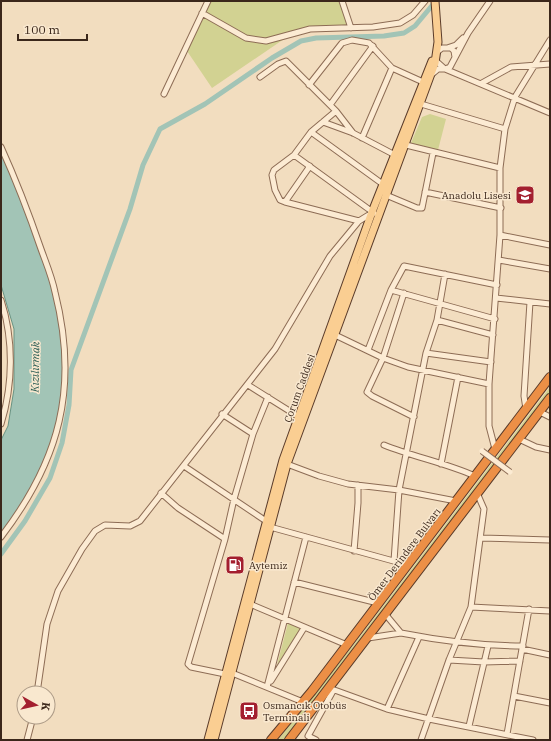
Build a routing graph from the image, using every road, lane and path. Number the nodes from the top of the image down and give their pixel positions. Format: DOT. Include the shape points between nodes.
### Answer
graph roads {
  1 [pos="208,1"];
  2 [pos="342,1"];
  3 [pos="425,1"];
  4 [pos="435,1"];
  5 [pos="490,1"];
  6 [pos="202,13"];
  7 [pos="351,28"];
  8 [pos="468,34"];
  9 [pos="550,40"];
  10 [pos="438,42"];
  11 [pos="373,46"];
  12 [pos="446,48"];
  13 [pos="437,52"];
  14 [pos="455,57"];
  15 [pos="436,61"];
  16 [pos="536,64"];
  17 [pos="550,64"];
  18 [pos="392,68"];
  19 [pos="448,68"];
  20 [pos="432,74"];
  21 [pos="260,77"];
  22 [pos="423,82"];
  23 [pos="482,83"];
  24 [pos="310,85"];
  25 [pos="164,94"];
  26 [pos="515,97"];
  27 [pos="421,104"];
  28 [pos="330,105"];
  29 [pos="336,111"];
  30 [pos="550,113"];
  31 [pos="323,122"];
  32 [pos="505,129"];
  33 [pos="311,132"];
  34 [pos="353,134"];
  35 [pos="362,138"];
  36 [pos="406,145"];
  37 [pos="1,147"];
  38 [pos="433,153"];
  39 [pos="294,155"];
  40 [pos="395,155"];
  41 [pos="310,166"];
  42 [pos="500,168"];
  43 [pos="384,185"];
  44 [pos="426,192"];
  45 [pos="386,195"];
  46 [pos="285,202"];
  47 [pos="501,208"];
  48 [pos="375,214"];
  49 [pos="359,221"];
  50 [pos="500,235"];
  51 [pos="550,245"];
  52 [pos="499,260"];
  53 [pos="550,269"];
  54 [pos="445,274"];
  55 [pos="497,285"];
  56 [pos="391,290"];
  57 [pos="404,293"];
  58 [pos="496,298"];
  59 [pos="1,300"];
  60 [pos="530,302"];
  61 [pos="440,304"];
  62 [pos="550,304"];
  63 [pos="495,319"];
  64 [pos="437,320"];
  65 [pos="333,334"];
  66 [pos="493,335"];
  67 [pos="368,350"];
  68 [pos="426,353"];
  69 [pos="383,358"];
  70 [pos="491,362"];
  71 [pos="423,370"];
  72 [pos="550,377"];
  73 [pos="458,378"];
  74 [pos="489,384"];
  75 [pos="248,385"];
  76 [pos="268,397"];
  77 [pos="550,399"];
  78 [pos="526,409"];
  79 [pos="540,412"];
  80 [pos="222,414"];
  81 [pos="299,417"];
  82 [pos="414,417"];
  83 [pos="550,417"];
  84 [pos="1,423"];
  85 [pos="253,434"];
  86 [pos="519,440"];
  87 [pos="384,445"];
  88 [pos="495,449"];
  89 [pos="550,450"];
  90 [pos="482,451"];
  91 [pos="406,454"];
  92 [pos="287,464"];
  93 [pos="441,464"];
  94 [pos="184,466"];
  95 [pos="510,472"];
  96 [pos="475,476"];
  97 [pos="358,485"];
  98 [pos="399,490"];
  99 [pos="162,493"];
  100 [pos="477,493"];
  101 [pos="234,499"];
  102 [pos="456,501"];
  103 [pos="268,524"];
  104 [pos="1,537"];
  105 [pos="306,537"];
  106 [pos="481,538"];
  107 [pos="225,539"];
  108 [pos="550,540"];
  109 [pos="354,551"];
  110 [pos="394,561"];
  111 [pos="408,565"];
  112 [pos="294,582"];
  113 [pos="378,603"];
  114 [pos="250,604"];
  115 [pos="471,607"];
  116 [pos="529,609"];
  117 [pos="550,611"];
  118 [pos="386,615"];
  119 [pos="286,620"];
  120 [pos="304,628"];
  121 [pos="401,633"];
  122 [pos="419,636"];
  123 [pos="368,638"];
  124 [pos="455,643"];
  125 [pos="347,645"];
  126 [pos="488,646"];
  127 [pos="522,647"];
  128 [pos="550,655"];
  129 [pos="448,660"];
  130 [pos="520,661"];
  131 [pos="484,662"];
  132 [pos="228,674"];
  133 [pos="38,685"];
  134 [pos="267,687"];
  135 [pos="331,690"];
  136 [pos="514,696"];
  137 [pos="303,702"];
  138 [pos="550,703"];
  139 [pos="387,709"];
  140 [pos="428,719"];
  141 [pos="31,725"];
  142 [pos="469,726"];
  143 [pos="508,734"];
  144 [pos="514,738"];
  145 [pos="27,740"];
  146 [pos="208,740"];
  147 [pos="214,740"];
  148 [pos="271,740"];
  149 [pos="289,740"];
  150 [pos="316,740"];
  151 [pos="420,740"];
  152 [pos="533,740"];
  1 -- 6 [label="street"];
  2 -- 7 [label="street"];
  3 -- 7 [label="street" via="416,13 400,22"];
  4 -- 10 [label="main road, Çorum Caddesi"];
  5 -- 8 [label="street"];
  6 -- 7 [label="street" via="246,38 260,41 274,40 310,29"];
  6 -- 25 [label="street"];
  8 -- 12 [label="street" via="457,44"];
  8 -- 14 [label="street"];
  9 -- 16 [label="street"];
  10 -- 12 [label="street"];
  10 -- 13 [label="main road, Çorum Caddesi"];
  11 -- 18 [label="street"];
  11 -- 24 [label="street" via="364,41 345,42"];
  11 -- 28 [label="street"];
  12 -- 13 [label="street"];
  12 -- 14 [label="street" via="453,50"];
  13 -- 15 [label="main road, Çorum Caddesi"];
  13 -- 22 [label="main road, Çorum Caddesi"];
  14 -- 19 [label="street"];
  15 -- 19 [label="street"];
  15 -- 20 [label="main road, Çorum Caddesi"];
  16 -- 17 [label="street"];
  16 -- 23 [label="street" via="511,67"];
  16 -- 26 [label="street"];
  18 -- 22 [label="street"];
  18 -- 35 [label="street"];
  19 -- 20 [label="street" via="438,69"];
  19 -- 23 [label="street" via="452,73"];
  20 -- 27 [label="main road, Çorum Caddesi"];
  21 -- 24 [label="street" via="286,61"];
  22 -- 40 [label="main road, Çorum Caddesi"];
  23 -- 26 [label="street"];
  24 -- 28 [label="street"];
  26 -- 30 [label="street"];
  26 -- 32 [label="street"];
  27 -- 32 [label="street"];
  27 -- 36 [label="main road, Çorum Caddesi"];
  28 -- 29 [label="street"];
  29 -- 31 [label="street"];
  29 -- 34 [label="street"];
  31 -- 33 [label="street"];
  31 -- 34 [label="street"];
  32 -- 42 [label="street"];
  33 -- 39 [label="street"];
  33 -- 43 [label="street"];
  34 -- 35 [label="street"];
  35 -- 40 [label="street"];
  36 -- 38 [label="street"];
  36 -- 45 [label="main road, Çorum Caddesi"];
  37 -- 104 [label="street" via="22,194 55,290 66,369 61,414 46,464 25,505"];
  38 -- 42 [label="street"];
  38 -- 44 [label="street"];
  39 -- 41 [label="street"];
  39 -- 46 [label="street" via="277,166 272,175 275,190 280,200"];
  40 -- 43 [label="main road, Çorum Caddesi"];
  41 -- 46 [label="street"];
  41 -- 48 [label="street"];
  42 -- 47 [label="street"];
  43 -- 48 [label="main road, Çorum Caddesi"];
  44 -- 45 [label="street" via="420,209"];
  44 -- 47 [label="street"];
  45 -- 48 [label="main road, Çorum Caddesi"];
  46 -- 49 [label="street"];
  47 -- 50 [label="street"];
  48 -- 49 [label="street"];
  48 -- 65 [label="main road, Çorum Caddesi"];
  49 -- 75 [label="street" via="330,256 275,349"];
  50 -- 51 [label="street"];
  50 -- 52 [label="street"];
  52 -- 53 [label="street"];
  52 -- 55 [label="street"];
  54 -- 55 [label="street"];
  54 -- 56 [label="street" via="404,266"];
  54 -- 61 [label="street"];
  55 -- 58 [label="street"];
  56 -- 57 [label="street"];
  56 -- 67 [label="street"];
  57 -- 61 [label="street"];
  57 -- 69 [label="street"];
  58 -- 60 [label="street"];
  58 -- 63 [label="street"];
  59 -- 84 [label="street" via="10,352 9,386"];
  60 -- 62 [label="street"];
  60 -- 78 [label="street" via="524,396"];
  61 -- 63 [label="street"];
  61 -- 64 [label="street"];
  63 -- 66 [label="street"];
  64 -- 66 [label="street"];
  64 -- 68 [label="street"];
  65 -- 67 [label="street"];
  65 -- 81 [label="main road, Çorum Caddesi"];
  65 -- 92 [label="main road, Çorum Caddesi"];
  66 -- 70 [label="street"];
  67 -- 69 [label="street"];
  68 -- 70 [label="street"];
  68 -- 71 [label="street"];
  69 -- 71 [label="street"];
  69 -- 82 [label="street" via="367,392"];
  70 -- 74 [label="street"];
  71 -- 73 [label="street"];
  71 -- 82 [label="street"];
  72 -- 78 [label="highway, Ömer Derindere Bulvarı"];
  73 -- 74 [label="street"];
  73 -- 93 [label="street"];
  74 -- 88 [label="street" via="489,426"];
  75 -- 76 [label="street"];
  75 -- 80 [label="street"];
  76 -- 81 [label="street"];
  76 -- 85 [label="street"];
  77 -- 79 [label="highway"];
  78 -- 88 [label="highway, Ömer Derindere Bulvarı"];
  79 -- 83 [label="street"];
  79 -- 86 [label="highway"];
  80 -- 85 [label="street"];
  80 -- 94 [label="street"];
  81 -- 103 [label="main road, Çorum Caddesi" via="283,460"];
  82 -- 91 [label="street"];
  85 -- 101 [label="street"];
  86 -- 89 [label="street"];
  86 -- 100 [label="highway"];
  87 -- 91 [label="street"];
  88 -- 96 [label="highway, Ömer Derindere Bulvarı"];
  90 -- 95 [label="street, bridge"];
  91 -- 93 [label="street"];
  91 -- 98 [label="street"];
  92 -- 97 [label="street" via="319,476"];
  92 -- 103 [label="main road, Çorum Caddesi"];
  93 -- 96 [label="street"];
  94 -- 99 [label="street"];
  94 -- 101 [label="street"];
  96 -- 102 [label="highway, Ömer Derindere Bulvarı"];
  97 -- 98 [label="street"];
  97 -- 109 [label="street"];
  98 -- 102 [label="street"];
  98 -- 110 [label="street"];
  99 -- 107 [label="street" via="178,508"];
  99 -- 133 [label="street" via="140,520 130,526 105,525 95,531 82,549 58,591 47,624"];
  100 -- 106 [label="street" via="484,509"];
  100 -- 118 [label="highway"];
  101 -- 103 [label="street"];
  101 -- 107 [label="street"];
  102 -- 111 [label="highway, Ömer Derindere Bulvarı"];
  103 -- 105 [label="street"];
  103 -- 114 [label="main road, Çorum Caddesi"];
  103 -- 132 [label="main road, Çorum Caddesi"];
  105 -- 109 [label="street"];
  105 -- 112 [label="street"];
  106 -- 108 [label="street"];
  106 -- 115 [label="street"];
  107 -- 132 [label="street" via="188,664 191,667"];
  109 -- 110 [label="street"];
  110 -- 111 [label="street"];
  111 -- 113 [label="highway, Ömer Derindere Bulvarı"];
  112 -- 113 [label="street"];
  112 -- 119 [label="street"];
  113 -- 125 [label="highway, Ömer Derindere Bulvarı"];
  114 -- 119 [label="street"];
  114 -- 132 [label="main road, Çorum Caddesi"];
  115 -- 116 [label="street"];
  115 -- 124 [label="street"];
  116 -- 117 [label="street"];
  116 -- 127 [label="street"];
  118 -- 121 [label="street"];
  118 -- 123 [label="highway"];
  119 -- 120 [label="street"];
  119 -- 134 [label="street"];
  120 -- 125 [label="street"];
  120 -- 134 [label="street"];
  121 -- 122 [label="street"];
  121 -- 123 [label="street"];
  122 -- 124 [label="street"];
  122 -- 139 [label="street"];
  123 -- 135 [label="highway"];
  124 -- 126 [label="street"];
  124 -- 129 [label="street"];
  125 -- 137 [label="highway, Ömer Derindere Bulvarı"];
  126 -- 127 [label="street"];
  126 -- 131 [label="street"];
  127 -- 128 [label="street"];
  127 -- 130 [label="street"];
  129 -- 131 [label="street"];
  129 -- 140 [label="street"];
  130 -- 131 [label="street"];
  130 -- 136 [label="street"];
  131 -- 142 [label="street"];
  132 -- 134 [label="street"];
  132 -- 146 [label="main road, Çorum Caddesi"];
  132 -- 147 [label="main road, Çorum Caddesi"];
  134 -- 137 [label="street"];
  135 -- 139 [label="street"];
  135 -- 149 [label="highway"];
  135 -- 150 [label="street" via="308,736"];
  136 -- 138 [label="street"];
  136 -- 143 [label="street"];
  137 -- 148 [label="highway, Ömer Derindere Bulvarı"];
  139 -- 140 [label="street"];
  140 -- 142 [label="street"];
  140 -- 151 [label="street"];
  141 -- 145 [label="street"];
  142 -- 143 [label="street"];
  143 -- 144 [label="street"];
  144 -- 152 [label="street"];
}
